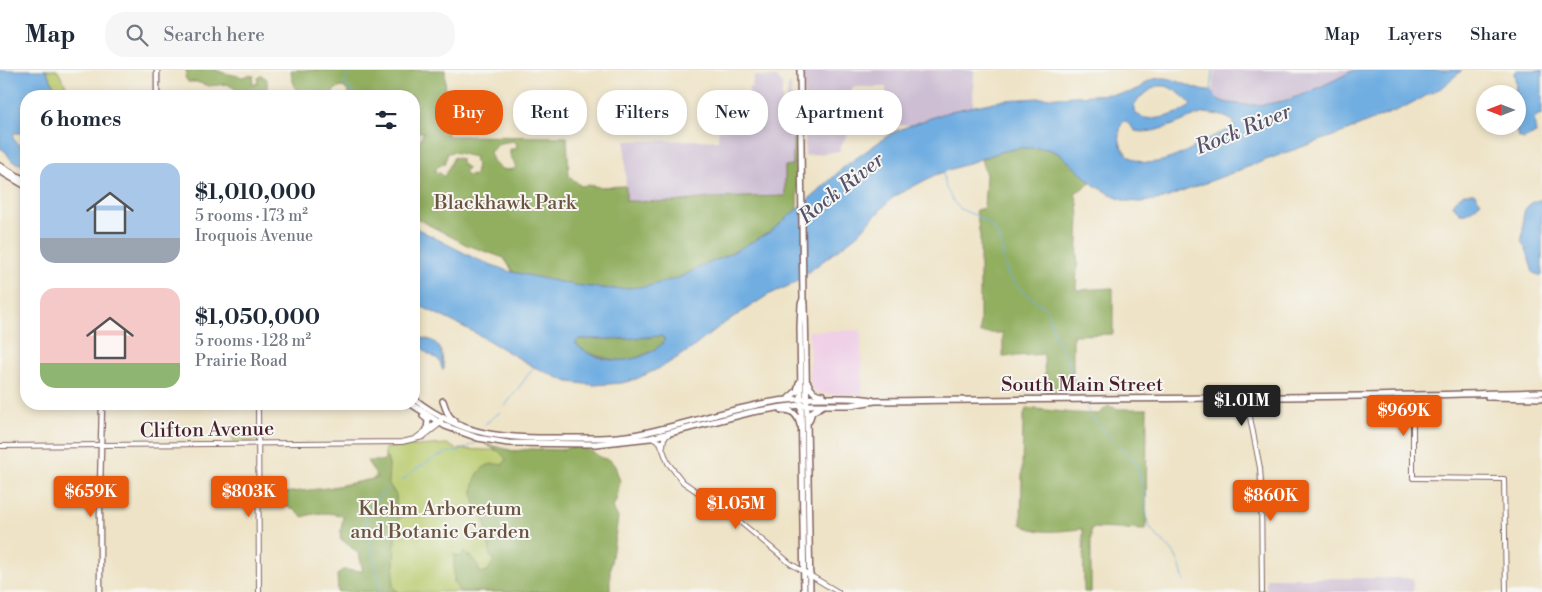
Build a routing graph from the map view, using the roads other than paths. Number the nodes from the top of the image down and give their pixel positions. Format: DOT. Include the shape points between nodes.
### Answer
graph roads {
  1 [pos="157,70"];
  2 [pos="800,70"];
  3 [pos="157,90"];
  4 [pos="0,166"];
  5 [pos="0,171"];
  6 [pos="20,178"];
  7 [pos="20,183"];
  8 [pos="803,299"];
  9 [pos="801,340"];
  10 [pos="806,372"];
  11 [pos="1542,392"];
  12 [pos="1413,395"];
  13 [pos="1432,395"];
  14 [pos="1440,395"];
  15 [pos="1246,397"];
  16 [pos="1542,398"];
  17 [pos="863,399"];
  18 [pos="783,400"];
  19 [pos="443,401"];
  20 [pos="874,401"];
  21 [pos="804,402"];
  22 [pos="420,404"];
  23 [pos="829,405"];
  24 [pos="102,410"];
  25 [pos="258,410"];
  26 [pos="415,410"];
  27 [pos="420,410"];
  28 [pos="742,415"];
  29 [pos="1413,419"];
  30 [pos="439,420"];
  31 [pos="427,430"];
  32 [pos="669,434"];
  33 [pos="506,436"];
  34 [pos="802,437"];
  35 [pos="653,438"];
  36 [pos="415,440"];
  37 [pos="258,443"];
  38 [pos="101,445"];
  39 [pos="0,446"];
  40 [pos="663,446"];
  41 [pos="808,474"];
  42 [pos="804,572"];
  43 [pos="810,575"];
  44 [pos="100,592"];
  45 [pos="259,592"];
  46 [pos="804,592"];
  47 [pos="810,592"];
  48 [pos="838,592"];
  49 [pos="1262,592"];
  50 [pos="1506,592"];
  1 -- 3 [label="main road"];
  2 -- 8 [label="main road"];
  4 -- 6 [label="main road"];
  5 -- 7 [label="main road"];
  8 -- 9 [label="main road"];
  8 -- 10 [label="main road"];
  9 -- 18 [label="main road" via="798,389 793,396"];
  9 -- 21 [label="main road"];
  10 -- 17 [label="main road" via="815,394 851,395"];
  10 -- 21 [label="main road"];
  11 -- 14 [label="main road, South Main Street"];
  12 -- 13 [label="main road, South Main Street"];
  12 -- 15 [label="main road, South Main Street"];
  12 -- 29 [label="street"];
  13 -- 14 [label="main road, South Main Street"];
  13 -- 29 [label="main road" via="1422,403"];
  14 -- 16 [label="main road, South Main Street"];
  15 -- 20 [label="main road, South Main Street"];
  15 -- 49 [label="street" via="1261,483"];
  17 -- 20 [label="main road, South Main Street"];
  17 -- 21 [label="main road, South Main Street"];
  18 -- 21 [label="main road, South Main Street"];
  18 -- 33 [label="main road, South Main Street" via="631,436"];
  19 -- 33 [label="main road" via="454,420"];
  20 -- 23 [label="main road, South Main Street"];
  21 -- 23 [label="main road, South Main Street"];
  21 -- 28 [label="main road, South Main Street"];
  21 -- 34 [label="main road"];
  21 -- 41 [label="main road"];
  22 -- 30 [label="main road, South Main Street"];
  23 -- 41 [label="main road" via="815,409 809,418"];
  24 -- 38 [label="main road"];
  25 -- 37 [label="street"];
  26 -- 31 [label="main road" via="426,418"];
  27 -- 30 [label="main road, South Main Street"];
  28 -- 32 [label="main road, South Main Street"];
  28 -- 34 [label="main road" via="790,411 798,419"];
  29 -- 50 [label="street" via="1413,478 1504,479"];
  30 -- 31 [label="street"];
  30 -- 33 [label="main road, South Main Street"];
  30 -- 35 [label="main road, South Main Street" via="451,429 508,443 596,444"];
  30 -- 36 [label="street, Clifton Avenue" via="423,437"];
  31 -- 36 [label="street"];
  32 -- 35 [label="main road, South Main Street"];
  32 -- 40 [label="street" via="664,438"];
  34 -- 42 [label="main road"];
  35 -- 40 [label="street"];
  36 -- 37 [label="street, Clifton Avenue"];
  37 -- 38 [label="street, Clifton Avenue"];
  37 -- 45 [label="street"];
  38 -- 39 [label="street, Clifton Avenue"];
  38 -- 44 [label="main road"];
  40 -- 42 [label="street" via="668,464 683,482"];
  41 -- 43 [label="main road"];
  42 -- 43 [label="street"];
  42 -- 46 [label="main road"];
  43 -- 47 [label="main road"];
  43 -- 48 [label="street"];
}
